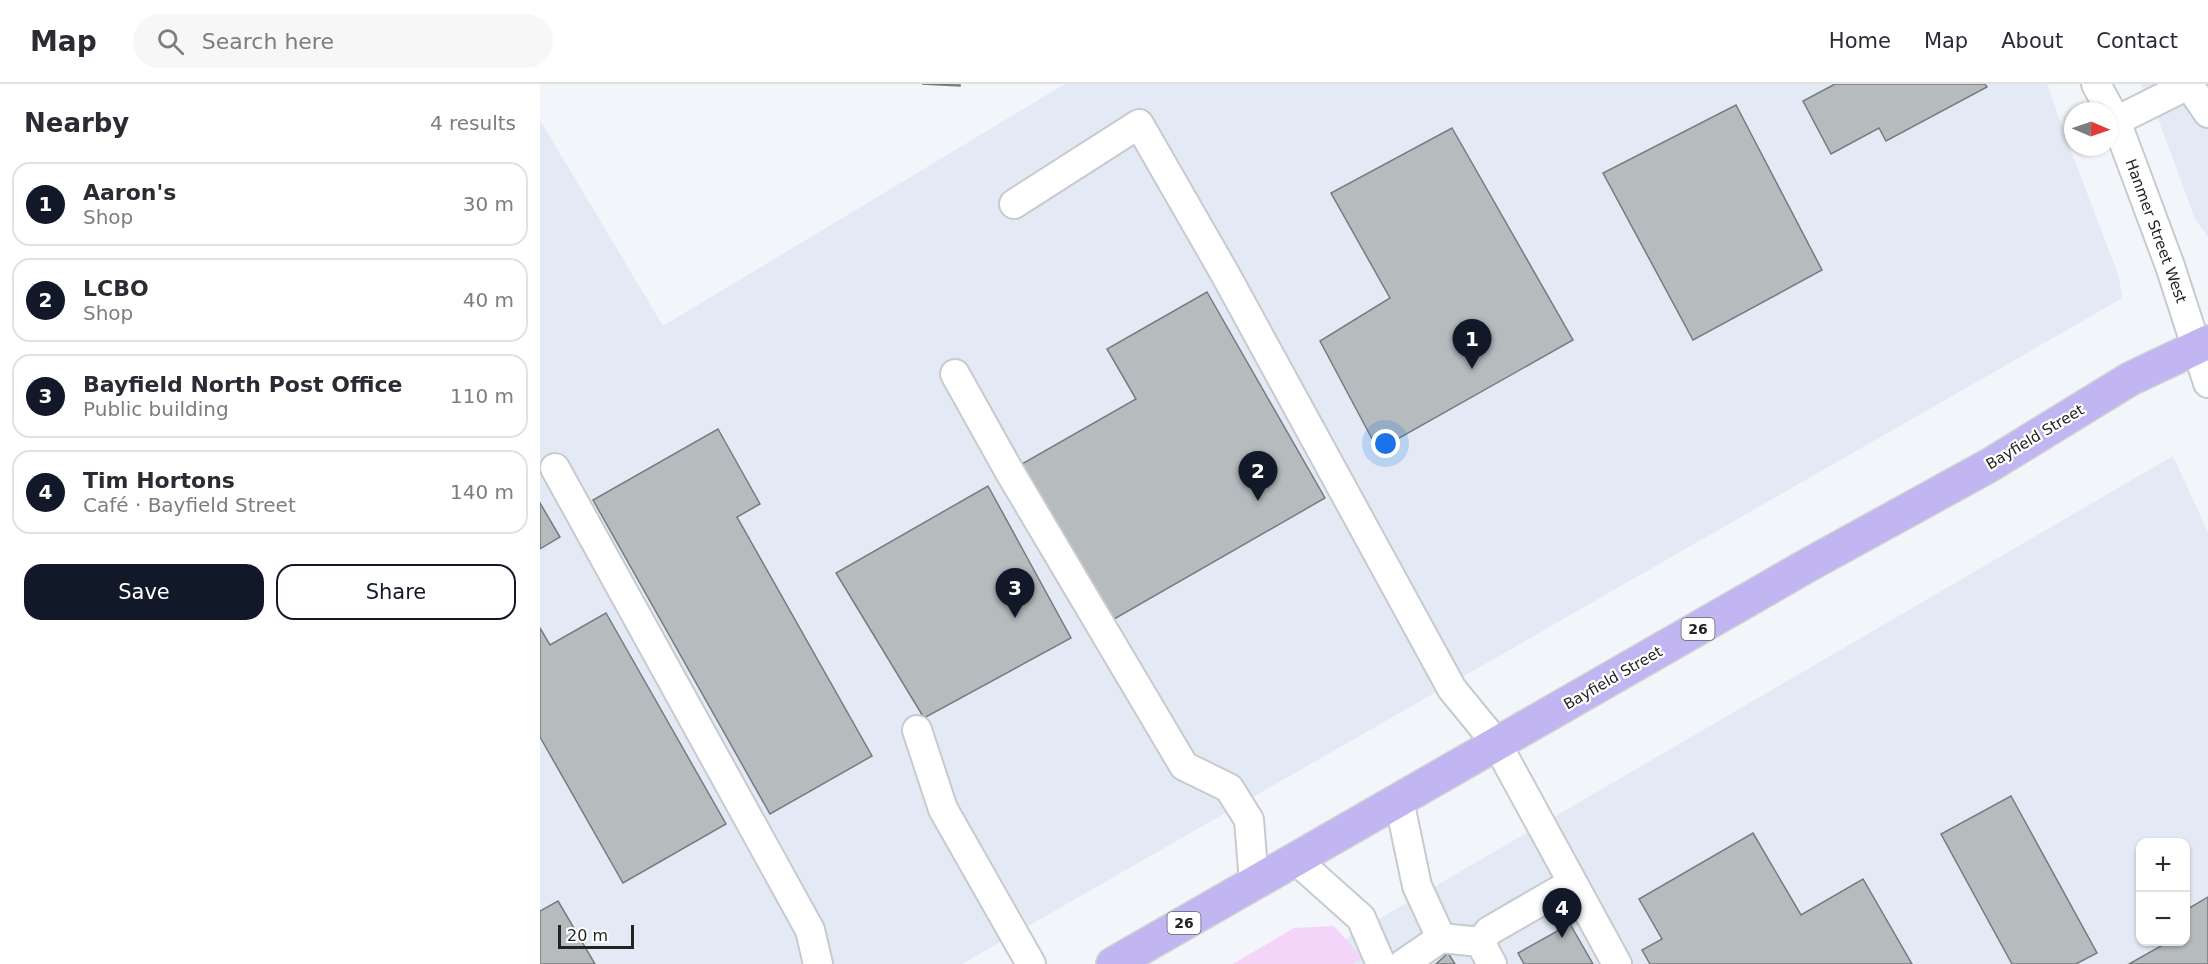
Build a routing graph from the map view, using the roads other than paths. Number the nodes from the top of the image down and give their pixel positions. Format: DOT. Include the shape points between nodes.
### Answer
graph roads {
  1 [pos="2096,84"];
  2 [pos="2189,85"];
  3 [pos="2106,102"];
  4 [pos="2208,113"];
  5 [pos="2118,120"];
  6 [pos="2118,126"];
  7 [pos="1014,204"];
  8 [pos="2202,345"];
  9 [pos="955,374"];
  10 [pos="2208,383"];
  11 [pos="555,468"];
  12 [pos="916,730"];
  13 [pos="1497,744"];
  14 [pos="1399,800"];
  15 [pos="1295,859"];
  16 [pos="1254,882"];
  17 [pos="1572,883"];
  18 [pos="1441,938"];
  19 [pos="1486,953"];
  20 [pos="818,964"];
  21 [pos="1031,964"];
  22 [pos="1113,964"];
  23 [pos="1381,964"];
  24 [pos="1403,964"];
  25 [pos="1617,964"];
  1 -- 3 [label="street, Hanmer Street West"];
  2 -- 4 [label="street"];
  2 -- 5 [label="street"];
  6 -- 8 [label="street, Hanmer Street West"];
  7 -- 13 [label="street" via="1139,124 1452,689"];
  8 -- 10 [label="street, Hanmer Street West"];
  8 -- 13 [label="main road, Bayfield Street / 26" via="2130,379 1990,465"];
  9 -- 16 [label="street" via="1184,766 1229,788 1249,820"];
  11 -- 20 [label="street" via="810,930"];
  12 -- 21 [label="street" via="943,809"];
  13 -- 14 [label="main road, Bayfield Street / 26"];
  13 -- 17 [label="street"];
  14 -- 15 [label="main road, Bayfield Street / 26"];
  14 -- 18 [label="street" via="1417,886"];
  15 -- 16 [label="main road, Bayfield Street / 26"];
  15 -- 23 [label="street" via="1361,918"];
  16 -- 22 [label="main road, Bayfield Street / 26"];
  17 -- 19 [label="street" via="1489,930"];
  17 -- 25 [label="street"];
  18 -- 19 [label="street"];
  18 -- 24 [label="street"];
}
